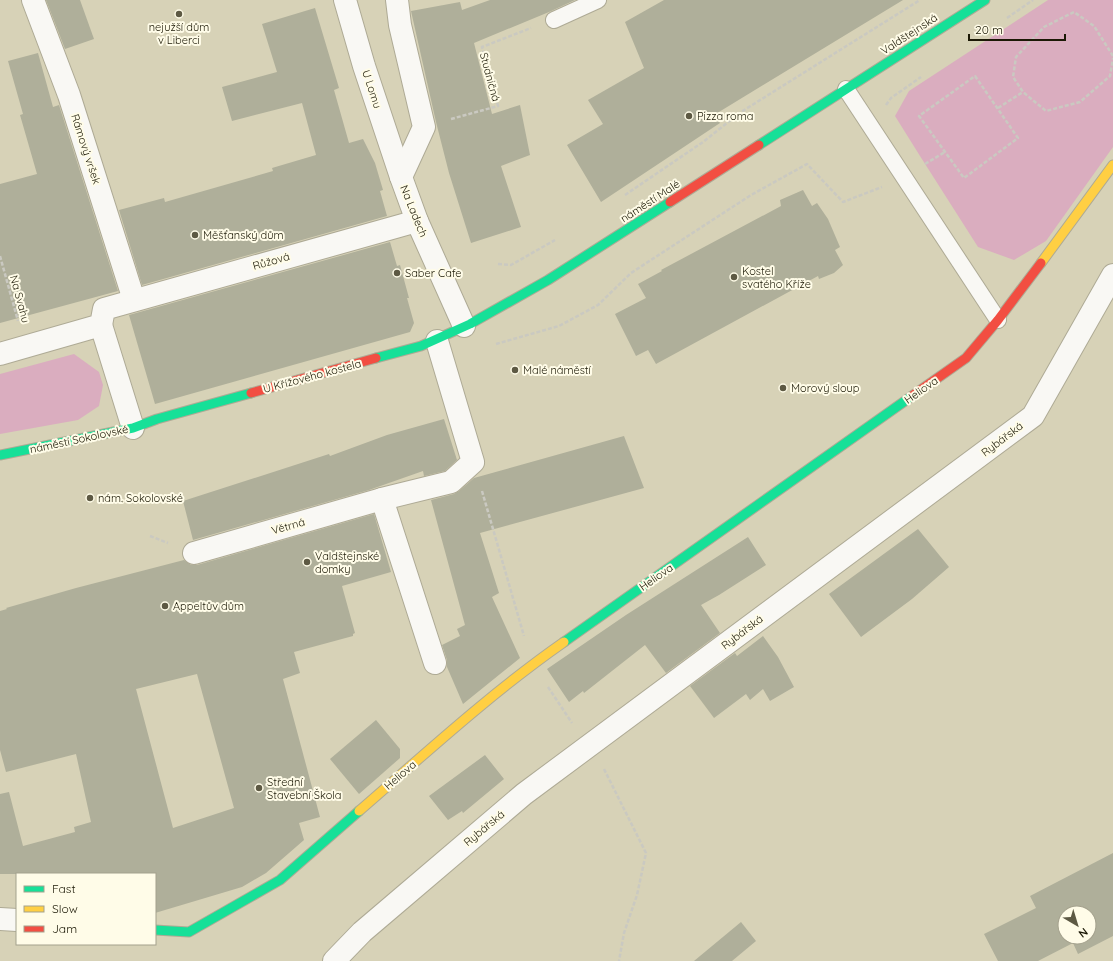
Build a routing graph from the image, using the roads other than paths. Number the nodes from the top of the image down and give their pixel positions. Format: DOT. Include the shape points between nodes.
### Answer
graph roads {
  1 [pos="33,0"];
  2 [pos="345,0"];
  3 [pos="398,0"];
  4 [pos="598,0"];
  5 [pos="985,0"];
  6 [pos="554,20"];
  7 [pos="846,89"];
  8 [pos="1113,164"];
  9 [pos="401,177"];
  10 [pos="417,220"];
  11 [pos="1113,275"];
  12 [pos="130,301"];
  13 [pos="998,320"];
  14 [pos="101,325"];
  15 [pos="464,326"];
  16 [pos="437,341"];
  17 [pos="0,354"];
  18 [pos="157,419"];
  19 [pos="133,428"];
  20 [pos="0,455"];
  21 [pos="382,499"];
  22 [pos="194,553"];
  23 [pos="435,663"];
  24 [pos="0,919"];
  25 [pos="16,920"];
  26 [pos="156,930"];
  27 [pos="334,961"];
  1 -- 12 [label="street, Rámový vršek" via="69,95"];
  2 -- 9 [label="street, U Lomu"];
  3 -- 9 [label="street, Na Ladech" via="400,25 424,127"];
  4 -- 6 [label="lane"];
  5 -- 7 [label="street, Valdštejnská"];
  7 -- 13 [label="lane"];
  7 -- 15 [label="street, náměstí Malé" via="548,280"];
  8 -- 13 [label="street, Heliova"];
  9 -- 10 [label="street, Na Ladech"];
  10 -- 12 [label="street, Růžová"];
  10 -- 15 [label="street, Na Ladech"];
  11 -- 27 [label="street, Rybářská" via="1033,416 524,794 362,932"];
  12 -- 14 [label="street" via="104,309"];
  13 -- 26 [label="street, Heliova" via="966,358 533,664 463,720 280,880 189,932"];
  14 -- 17 [label="street"];
  14 -- 19 [label="street"];
  15 -- 16 [label="street, U Křížového kostela"];
  16 -- 18 [label="street, U Křížového kostela"];
  16 -- 21 [label="street, Větrná" via="473,462 451,482"];
  18 -- 19 [label="street, náměstí Sokolovské"];
  19 -- 20 [label="street, náměstí Sokolovské"];
  21 -- 22 [label="street, Větrná"];
  21 -- 23 [label="street"];
  24 -- 25 [label="street"];
}
